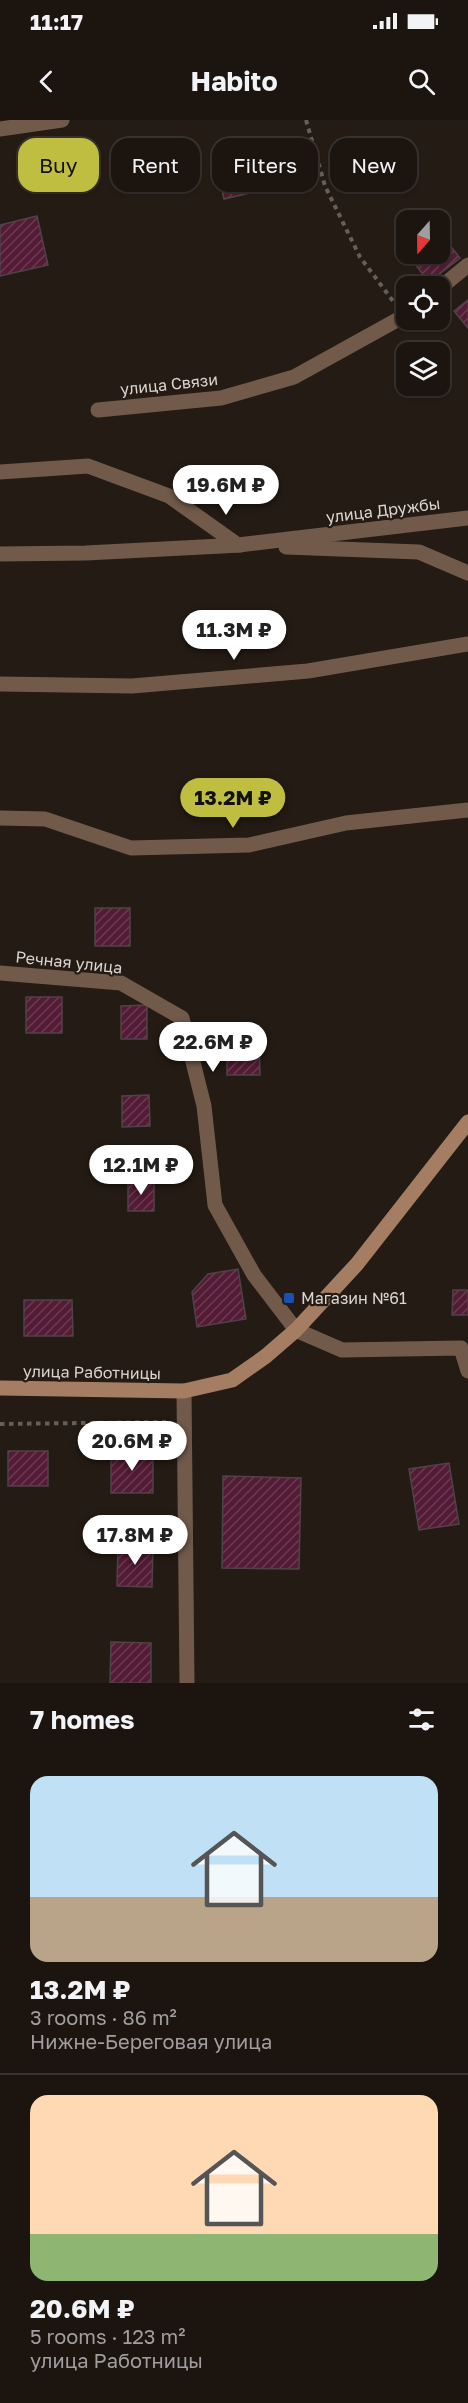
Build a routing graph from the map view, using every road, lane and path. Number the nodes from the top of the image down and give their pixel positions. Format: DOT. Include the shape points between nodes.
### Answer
graph roads {
  1 [pos="63,120"];
  2 [pos="306,120"];
  3 [pos="0,129"];
  4 [pos="468,265"];
  5 [pos="450,280"];
  6 [pos="396,303"];
  7 [pos="396,320"];
  8 [pos="98,410"];
  9 [pos="0,472"];
  10 [pos="468,518"];
  11 [pos="238,545"];
  12 [pos="0,554"];
  13 [pos="468,573"];
  14 [pos="468,644"];
  15 [pos="0,684"];
  16 [pos="468,810"];
  17 [pos="0,818"];
  18 [pos="0,973"];
  19 [pos="468,1122"];
  20 [pos="296,1330"];
  21 [pos="468,1371"];
  22 [pos="0,1388"];
  23 [pos="184,1391"];
  24 [pos="184,1422"];
  25 [pos="0,1424"];
  26 [pos="187,1683"];
  1 -- 3 [label="street"];
  2 -- 6 [label="path" via="325,186 360,257"];
  4 -- 5 [label="street"];
  7 -- 8 [label="street, улица Связи" via="294,377 221,398"];
  9 -- 11 [label="street" via="88,466 169,496"];
  10 -- 11 [label="street, улица Дружбы"];
  11 -- 12 [label="street"];
  11 -- 13 [label="street" via="419,552"];
  14 -- 15 [label="street" via="296,672 132,686"];
  16 -- 17 [label="street" via="346,823 249,846 131,848 45,819"];
  18 -- 20 [label="street, Речная улица" via="121,983 182,1018 204,1106 215,1204 254,1275"];
  19 -- 20 [label="street, улица Работницы" via="357,1264"];
  20 -- 21 [label="street" via="342,1350 461,1348"];
  20 -- 23 [label="street, улица Работницы" via="232,1380"];
  22 -- 23 [label="street, улица Работницы"];
  23 -- 24 [label="street"];
  24 -- 25 [label="path"];
  24 -- 26 [label="street"];
}
